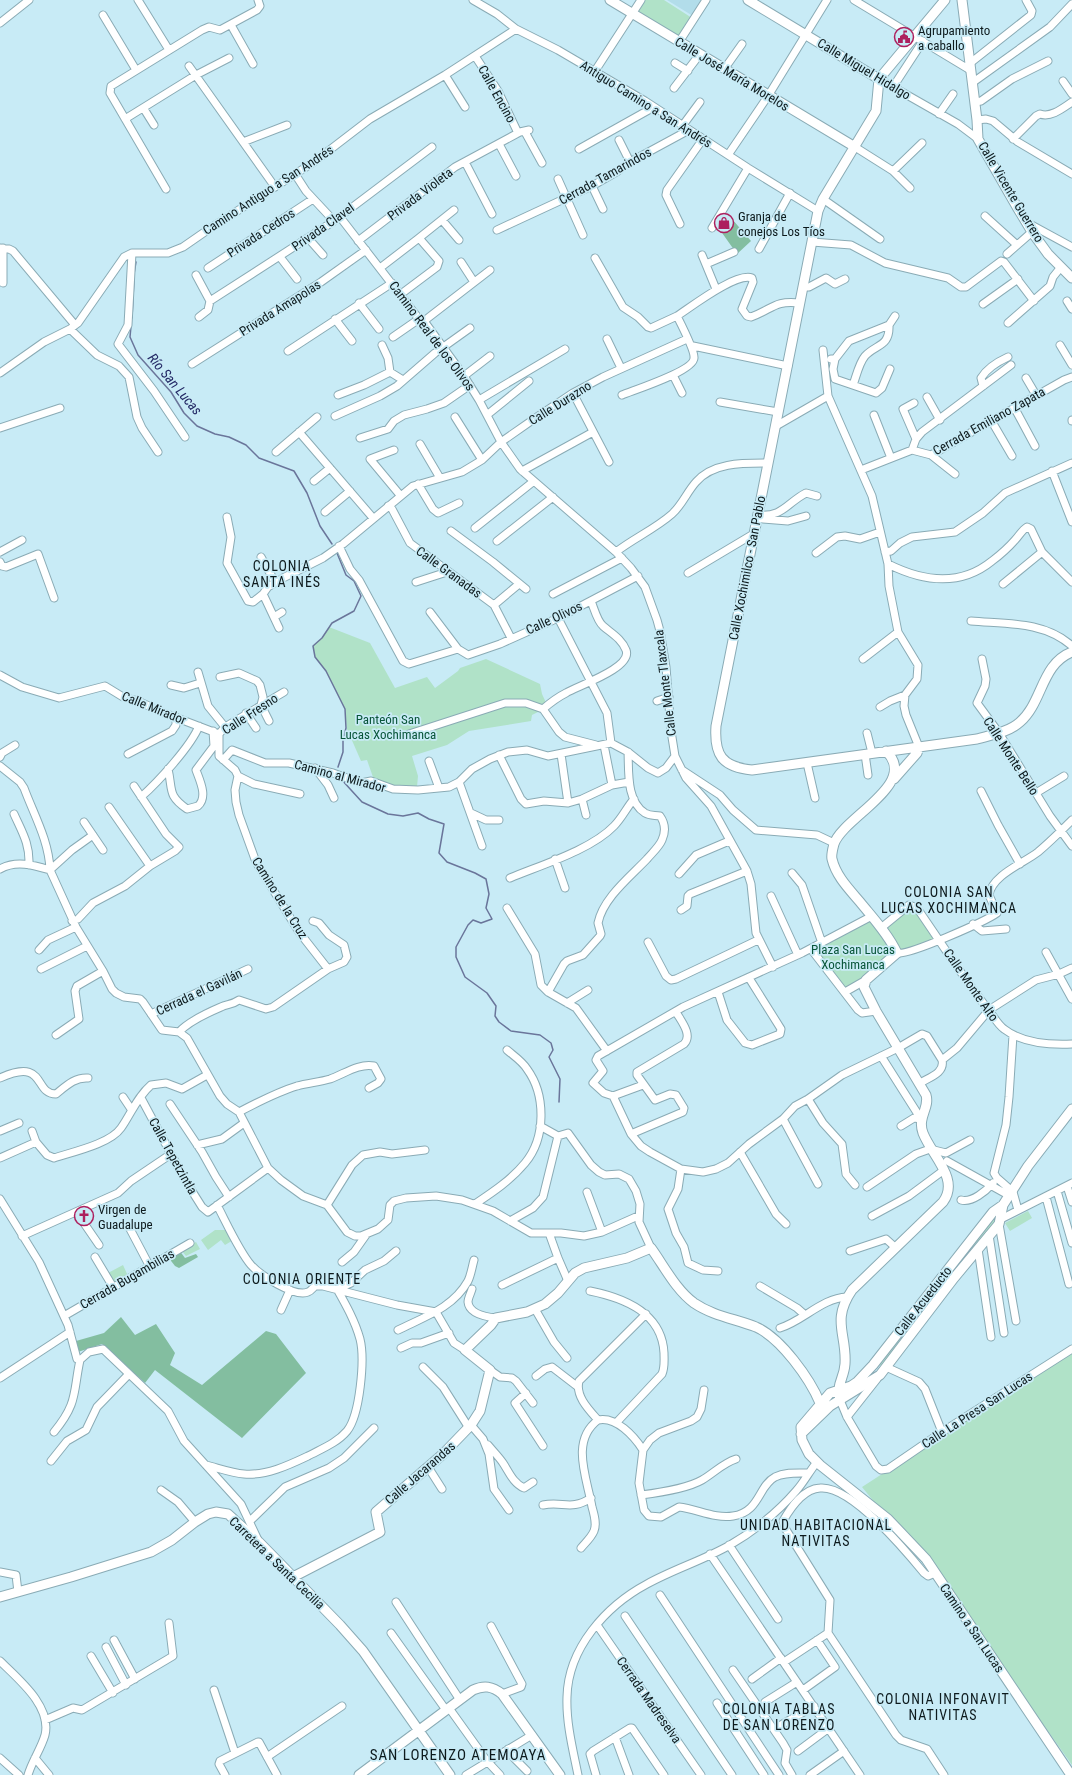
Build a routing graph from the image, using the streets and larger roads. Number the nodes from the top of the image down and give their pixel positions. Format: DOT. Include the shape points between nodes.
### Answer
graph roads {
  1 [pos="29,0"];
  2 [pos="138,0"];
  3 [pos="258,0"];
  4 [pos="473,0"];
  5 [pos="610,0"];
  6 [pos="641,0"];
  7 [pos="706,0"];
  8 [pos="748,0"];
  9 [pos="827,0"];
  10 [pos="854,0"];
  11 [pos="945,0"];
  12 [pos="962,0"];
  13 [pos="1026,0"];
  14 [pos="1072,4"];
  15 [pos="633,14"];
  16 [pos="103,15"];
  17 [pos="0,23"];
  18 [pos="231,25"];
  19 [pos="516,29"];
  20 [pos="806,35"];
  21 [pos="919,39"];
  22 [pos="679,42"];
  23 [pos="742,44"];
  24 [pos="169,50"];
  25 [pos="700,54"];
  26 [pos="475,56"];
  27 [pos="229,58"];
  28 [pos="1048,61"];
  29 [pos="675,63"];
  30 [pos="253,64"];
  31 [pos="189,66"];
  32 [pos="969,67"];
  33 [pos="725,68"];
  34 [pos="136,70"];
  35 [pos="688,70"];
  36 [pos="595,72"];
  37 [pos="445,75"];
  38 [pos="196,76"];
  39 [pos="878,79"];
  40 [pos="1063,81"];
  41 [pos="972,83"];
  42 [pos="893,87"];
  43 [pos="674,88"];
  44 [pos="953,94"];
  45 [pos="1072,94"];
  46 [pos="768,96"];
  47 [pos="700,102"];
  48 [pos="974,102"];
  49 [pos="1072,102"];
  50 [pos="465,107"];
  51 [pos="654,107"];
  52 [pos="144,109"];
  53 [pos="939,114"];
  54 [pos="125,120"];
  55 [pos="977,120"];
  56 [pos="287,124"];
  57 [pos="154,125"];
  58 [pos="686,127"];
  59 [pos="524,132"];
  60 [pos="703,139"];
  61 [pos="978,139"];
  62 [pos="1013,139"];
  63 [pos="620,140"];
  64 [pos="243,142"];
  65 [pos="922,143"];
  66 [pos="499,144"];
  67 [pos="432,147"];
  68 [pos="854,147"];
  69 [pos="579,149"];
  70 [pos="728,155"];
  71 [pos="465,162"];
  72 [pos="630,162"];
  73 [pos="542,163"];
  74 [pos="748,168"];
  75 [pos="893,171"];
  76 [pos="295,174"];
  77 [pos="1072,174"];
  78 [pos="516,176"];
  79 [pos="558,179"];
  80 [pos="592,186"];
  81 [pos="275,188"];
  82 [pos="910,188"];
  83 [pos="166,190"];
  84 [pos="790,193"];
  85 [pos="313,199"];
  86 [pos="567,199"];
  87 [pos="823,199"];
  88 [pos="603,209"];
  89 [pos="454,210"];
  90 [pos="818,211"];
  91 [pos="492,214"];
  92 [pos="985,216"];
  93 [pos="337,219"];
  94 [pos="442,220"];
  95 [pos="1026,222"];
  96 [pos="680,224"];
  97 [pos="712,228"];
  98 [pos="497,230"];
  99 [pos="1032,232"];
  100 [pos="583,235"];
  101 [pos="308,238"];
  102 [pos="419,238"];
  103 [pos="880,239"];
  104 [pos="459,240"];
  105 [pos="358,241"];
  106 [pos="812,242"];
  107 [pos="1016,246"];
  108 [pos="1072,247"];
  109 [pos="1,248"];
  110 [pos="759,249"];
  111 [pos="366,250"];
  112 [pos="734,252"];
  113 [pos="132,253"];
  114 [pos="1007,254"];
  115 [pos="324,255"];
  116 [pos="702,255"];
  117 [pos="280,257"];
  118 [pos="595,258"];
  119 [pos="461,262"];
  120 [pos="706,264"];
  121 [pos="1060,267"];
  122 [pos="208,268"];
  123 [pos="380,268"];
  124 [pos="490,270"];
  125 [pos="196,275"];
  126 [pos="1072,278"];
  127 [pos="297,279"];
  128 [pos="845,279"];
  129 [pos="1018,279"];
  130 [pos="474,282"];
  131 [pos="3,283"];
  132 [pos="392,283"];
  133 [pos="804,286"];
  134 [pos="716,289"];
  135 [pos="401,294"];
  136 [pos="1034,301"];
  137 [pos="1067,301"];
  138 [pos="210,302"];
  139 [pos="359,303"];
  140 [pos="800,303"];
  141 [pos="983,304"];
  142 [pos="1072,309"];
  143 [pos="677,316"];
  144 [pos="895,316"];
  145 [pos="199,317"];
  146 [pos="335,319"];
  147 [pos="422,320"];
  148 [pos="1008,323"];
  149 [pos="889,325"];
  150 [pos="72,327"];
  151 [pos="470,328"];
  152 [pos="378,329"];
  153 [pos="393,337"];
  154 [pos="607,339"];
  155 [pos="687,339"];
  156 [pos="352,341"];
  157 [pos="382,345"];
  158 [pos="1060,345"];
  159 [pos="693,346"];
  160 [pos="444,348"];
  161 [pos="565,350"];
  162 [pos="823,350"];
  163 [pos="288,351"];
  164 [pos="490,356"];
  165 [pos="1008,357"];
  166 [pos="835,358"];
  167 [pos="825,360"];
  168 [pos="192,364"];
  169 [pos="1011,365"];
  170 [pos="1072,365"];
  171 [pos="788,366"];
  172 [pos="621,368"];
  173 [pos="890,369"];
  174 [pos="0,372"];
  175 [pos="390,372"];
  176 [pos="674,375"];
  177 [pos="464,376"];
  178 [pos="1072,377"];
  179 [pos="1026,378"];
  180 [pos="403,380"];
  181 [pos="529,381"];
  182 [pos="470,386"];
  183 [pos="853,386"];
  184 [pos="983,386"];
  185 [pos="682,392"];
  186 [pos="573,393"];
  187 [pos="338,395"];
  188 [pos="622,395"];
  189 [pos="1036,395"];
  190 [pos="828,396"];
  191 [pos="927,396"];
  192 [pos="479,400"];
  193 [pos="720,402"];
  194 [pos="914,403"];
  195 [pos="1014,407"];
  196 [pos="60,408"];
  197 [pos="778,412"];
  198 [pos="487,415"];
  199 [pos="874,415"];
  200 [pos="335,416"];
  201 [pos="317,417"];
  202 [pos="455,417"];
  203 [pos="940,420"];
  204 [pos="992,420"];
  205 [pos="776,426"];
  206 [pos="0,428"];
  207 [pos="299,432"];
  208 [pos="593,432"];
  209 [pos="185,437"];
  210 [pos="360,438"];
  211 [pos="916,439"];
  212 [pos="501,442"];
  213 [pos="420,444"];
  214 [pos="1035,446"];
  215 [pos="394,450"];
  216 [pos="912,450"];
  217 [pos="158,452"];
  218 [pos="276,452"];
  219 [pos="930,455"];
  220 [pos="1012,456"];
  221 [pos="891,458"];
  222 [pos="482,460"];
  223 [pos="609,462"];
  224 [pos="768,463"];
  225 [pos="1072,463"];
  226 [pos="330,468"];
  227 [pos="861,470"];
  228 [pos="522,471"];
  229 [pos="1052,471"];
  230 [pos="955,474"];
  231 [pos="440,478"];
  232 [pos="314,481"];
  233 [pos="534,481"];
  234 [pos="418,484"];
  235 [pos="350,491"];
  236 [pos="400,495"];
  237 [pos="816,496"];
  238 [pos="553,497"];
  239 [pos="459,503"];
  240 [pos="388,506"];
  241 [pos="325,512"];
  242 [pos="227,516"];
  243 [pos="806,516"];
  244 [pos="758,517"];
  245 [pos="373,518"];
  246 [pos="1072,522"];
  247 [pos="475,528"];
  248 [pos="451,531"];
  249 [pos="880,532"];
  250 [pos="755,533"];
  251 [pos="22,540"];
  252 [pos="497,541"];
  253 [pos="340,546"];
  254 [pos="0,552"];
  255 [pos="616,552"];
  256 [pos="885,552"];
  257 [pos="1042,552"];
  258 [pos="816,553"];
  259 [pos="261,557"];
  260 [pos="622,558"];
  261 [pos="0,562"];
  262 [pos="888,564"];
  263 [pos="447,572"];
  264 [pos="688,573"];
  265 [pos="638,576"];
  266 [pos="275,582"];
  267 [pos="416,582"];
  268 [pos="1072,583"];
  269 [pos="519,584"];
  270 [pos="1003,584"];
  271 [pos="526,589"];
  272 [pos="263,594"];
  273 [pos="553,594"];
  274 [pos="54,598"];
  275 [pos="591,601"];
  276 [pos="494,605"];
  277 [pos="282,612"];
  278 [pos="430,612"];
  279 [pos="274,617"];
  280 [pos="558,618"];
  281 [pos="971,621"];
  282 [pos="279,628"];
  283 [pos="898,632"];
  284 [pos="511,638"];
  285 [pos="1072,646"];
  286 [pos="458,649"];
  287 [pos="1072,652"];
  288 [pos="863,659"];
  289 [pos="982,659"];
  290 [pos="198,672"];
  291 [pos="0,675"];
  292 [pos="220,677"];
  293 [pos="591,682"];
  294 [pos="200,683"];
  295 [pos="171,685"];
  296 [pos="284,692"];
  297 [pos="905,695"];
  298 [pos="669,697"];
  299 [pos="657,701"];
  300 [pos="261,705"];
  301 [pos="880,707"];
  302 [pos="543,709"];
  303 [pos="246,713"];
  304 [pos="176,717"];
  305 [pos="269,721"];
  306 [pos="199,726"];
  307 [pos="225,727"];
  308 [pos="256,728"];
  309 [pos="216,733"];
  310 [pos="867,733"];
  311 [pos="999,733"];
  312 [pos="406,735"];
  313 [pos="15,745"];
  314 [pos="604,745"];
  315 [pos="919,747"];
  316 [pos="886,751"];
  317 [pos="628,752"];
  318 [pos="868,753"];
  319 [pos="128,754"];
  320 [pos="561,754"];
  321 [pos="499,755"];
  322 [pos="675,756"];
  323 [pos="0,757"];
  324 [pos="223,760"];
  325 [pos="429,761"];
  326 [pos="807,763"];
  327 [pos="0,766"];
  328 [pos="315,768"];
  329 [pos="168,769"];
  330 [pos="681,769"];
  331 [pos="868,775"];
  332 [pos="238,776"];
  333 [pos="1064,776"];
  334 [pos="893,780"];
  335 [pos="459,782"];
  336 [pos="629,782"];
  337 [pos="612,785"];
  338 [pos="134,786"];
  339 [pos="439,788"];
  340 [pos="981,791"];
  341 [pos="1036,793"];
  342 [pos="300,794"];
  343 [pos="141,797"];
  344 [pos="334,798"];
  345 [pos="815,798"];
  346 [pos="582,799"];
  347 [pos="634,799"];
  348 [pos="568,803"];
  349 [pos="109,807"];
  350 [pos="471,813"];
  351 [pos="14,814"];
  352 [pos="586,815"];
  353 [pos="499,820"];
  354 [pos="1072,820"];
  355 [pos="84,822"];
  356 [pos="1061,831"];
  357 [pos="93,835"];
  358 [pos="729,841"];
  359 [pos="834,843"];
  360 [pos="482,846"];
  361 [pos="1072,846"];
  362 [pos="102,850"];
  363 [pos="555,860"];
  364 [pos="1020,864"];
  365 [pos="29,865"];
  366 [pos="150,866"];
  367 [pos="0,869"];
  368 [pos="50,870"];
  369 [pos="747,871"];
  370 [pos="792,873"];
  371 [pos="679,874"];
  372 [pos="510,878"];
  373 [pos="565,888"];
  374 [pos="771,896"];
  375 [pos="507,908"];
  376 [pos="681,910"];
  377 [pos="872,916"];
  378 [pos="313,921"];
  379 [pos="74,924"];
  380 [pos="973,924"];
  381 [pos="881,928"];
  382 [pos="1006,929"];
  383 [pos="758,940"];
  384 [pos="940,940"];
  385 [pos="648,942"];
  386 [pos="822,943"];
  387 [pos="87,946"];
  388 [pos="811,949"];
  389 [pos="39,950"];
  390 [pos="1046,952"];
  391 [pos="897,953"];
  392 [pos="798,955"];
  393 [pos="773,967"];
  394 [pos="1072,968"];
  395 [pos="41,969"];
  396 [pos="248,969"];
  397 [pos="328,969"];
  398 [pos="104,971"];
  399 [pos="1059,974"];
  400 [pos="749,978"];
  401 [pos="866,980"];
  402 [pos="588,990"];
  403 [pos="548,992"];
  404 [pos="718,992"];
  405 [pos="845,992"];
  406 [pos="1072,998"];
  407 [pos="567,1002"];
  408 [pos="989,1010"];
  409 [pos="876,1011"];
  410 [pos="676,1012"];
  411 [pos="151,1014"];
  412 [pos="178,1032"];
  413 [pos="1013,1034"];
  414 [pos="56,1035"];
  415 [pos="1072,1044"];
  416 [pos="898,1048"];
  417 [pos="506,1050"];
  418 [pos="607,1051"];
  419 [pos="880,1056"];
  420 [pos="942,1060"];
  421 [pos="207,1075"];
  422 [pos="0,1078"];
  423 [pos="88,1078"];
  424 [pos="920,1083"];
  425 [pos="643,1084"];
  426 [pos="369,1088"];
  427 [pos="613,1096"];
  428 [pos="123,1097"];
  429 [pos="140,1098"];
  430 [pos="808,1099"];
  431 [pos="170,1104"];
  432 [pos="131,1109"];
  433 [pos="1072,1109"];
  434 [pos="239,1112"];
  435 [pos="921,1119"];
  436 [pos="783,1120"];
  437 [pos="19,1122"];
  438 [pos="244,1123"];
  439 [pos="540,1126"];
  440 [pos="902,1126"];
  441 [pos="0,1131"];
  442 [pos="32,1131"];
  443 [pos="631,1134"];
  444 [pos="558,1136"];
  445 [pos="970,1140"];
  446 [pos="36,1142"];
  447 [pos="197,1145"];
  448 [pos="930,1149"];
  449 [pos="425,1150"];
  450 [pos="740,1152"];
  451 [pos="171,1154"];
  452 [pos="0,1158"];
  453 [pos="945,1165"];
  454 [pos="268,1168"];
  455 [pos="681,1170"];
  456 [pos="997,1178"];
  457 [pos="818,1184"];
  458 [pos="1070,1184"];
  459 [pos="855,1185"];
  460 [pos="991,1185"];
  461 [pos="867,1187"];
  462 [pos="1057,1191"];
  463 [pos="588,1192"];
  464 [pos="1011,1194"];
  465 [pos="230,1197"];
  466 [pos="1046,1197"];
  467 [pos="0,1199"];
  468 [pos="961,1200"];
  469 [pos="1072,1202"];
  470 [pos="475,1204"];
  471 [pos="217,1205"];
  472 [pos="327,1205"];
  473 [pos="1004,1205"];
  474 [pos="1018,1210"];
  475 [pos="77,1212"];
  476 [pos="638,1216"];
  477 [pos="872,1216"];
  478 [pos="510,1221"];
  479 [pos="1000,1222"];
  480 [pos="786,1224"];
  481 [pos="130,1229"];
  482 [pos="602,1232"];
  483 [pos="549,1233"];
  484 [pos="366,1235"];
  485 [pos="990,1235"];
  486 [pos="22,1236"];
  487 [pos="190,1243"];
  488 [pos="1072,1243"];
  489 [pos="99,1245"];
  490 [pos="651,1248"];
  491 [pos="896,1248"];
  492 [pos="978,1249"];
  493 [pos="396,1251"];
  494 [pos="850,1251"];
  495 [pos="95,1257"];
  496 [pos="558,1258"];
  497 [pos="474,1260"];
  498 [pos="342,1262"];
  499 [pos="149,1265"];
  500 [pos="718,1271"];
  501 [pos="568,1281"];
  502 [pos="1069,1284"];
  503 [pos="502,1285"];
  504 [pos="760,1286"];
  505 [pos="113,1287"];
  506 [pos="337,1289"];
  507 [pos="472,1289"];
  508 [pos="290,1290"];
  509 [pos="590,1291"];
  510 [pos="847,1297"];
  511 [pos="535,1309"];
  512 [pos="281,1310"];
  513 [pos="436,1312"];
  514 [pos="646,1314"];
  515 [pos="805,1315"];
  516 [pos="64,1316"];
  517 [pos="496,1318"];
  518 [pos="1016,1321"];
  519 [pos="780,1328"];
  520 [pos="398,1330"];
  521 [pos="70,1332"];
  522 [pos="449,1333"];
  523 [pos="1004,1333"];
  524 [pos="991,1337"];
  525 [pos="401,1348"];
  526 [pos="1072,1349"];
  527 [pos="465,1350"];
  528 [pos="567,1358"];
  529 [pos="80,1360"];
  530 [pos="873,1366"];
  531 [pos="423,1367"];
  532 [pos="490,1370"];
  533 [pos="883,1371"];
  534 [pos="129,1374"];
  535 [pos="536,1376"];
  536 [pos="0,1378"];
  537 [pos="578,1387"];
  538 [pos="704,1390"];
  539 [pos="815,1391"];
  540 [pos="526,1393"];
  541 [pos="836,1395"];
  542 [pos="533,1403"];
  543 [pos="820,1403"];
  544 [pos="816,1414"];
  545 [pos="847,1416"];
  546 [pos="598,1420"];
  547 [pos="616,1423"];
  548 [pos="470,1426"];
  549 [pos="374,1428"];
  550 [pos="54,1432"];
  551 [pos="942,1432"];
  552 [pos="801,1434"];
  553 [pos="483,1439"];
  554 [pos="543,1446"];
  555 [pos="643,1450"];
  556 [pos="736,1459"];
  557 [pos="51,1461"];
  558 [pos="817,1462"];
  559 [pos="205,1465"];
  560 [pos="428,1468"];
  561 [pos="808,1473"];
  562 [pos="533,1482"];
  563 [pos="442,1489"];
  564 [pos="161,1490"];
  565 [pos="641,1495"];
  566 [pos="591,1498"];
  567 [pos="543,1505"];
  568 [pos="509,1510"];
  569 [pos="250,1521"];
  570 [pos="195,1522"];
  571 [pos="259,1542"];
  572 [pos="729,1545"];
  573 [pos="581,1548"];
  574 [pos="710,1554"];
  575 [pos="0,1572"];
  576 [pos="935,1573"];
  577 [pos="293,1577"];
  578 [pos="18,1592"];
  579 [pos="660,1595"];
  580 [pos="0,1597"];
  581 [pos="396,1602"];
  582 [pos="625,1616"];
  583 [pos="778,1619"];
  584 [pos="169,1623"];
  585 [pos="597,1624"];
  586 [pos="491,1626"];
  587 [pos="390,1633"];
  588 [pos="828,1633"];
  589 [pos="114,1640"];
  590 [pos="817,1640"];
  591 [pos="106,1647"];
  592 [pos="91,1656"];
  593 [pos="783,1660"];
  594 [pos="0,1661"];
  595 [pos="733,1670"];
  596 [pos="135,1679"];
  597 [pos="752,1679"];
  598 [pos="797,1682"];
  599 [pos="126,1685"];
  600 [pos="214,1690"];
  601 [pos="803,1690"];
  602 [pos="113,1693"];
  603 [pos="502,1694"];
  604 [pos="460,1700"];
  605 [pos="765,1702"];
  606 [pos="717,1703"];
  607 [pos="342,1706"];
  608 [pos="814,1706"];
  609 [pos="447,1709"];
  610 [pos="45,1720"];
  611 [pos="781,1725"];
  612 [pos="829,1728"];
  613 [pos="419,1730"];
  614 [pos="532,1735"];
  615 [pos="615,1737"];
  616 [pos="508,1749"];
  617 [pos="798,1751"];
  618 [pos="844,1751"];
  619 [pos="235,1753"];
  620 [pos="267,1757"];
  621 [pos="0,1758"];
  622 [pos="35,1758"];
  623 [pos="487,1761"];
  624 [pos="527,1771"];
  625 [pos="364,1774"];
  626 [pos="18,1775"];
  627 [pos="28,1775"];
  628 [pos="49,1775"];
  629 [pos="225,1775"];
  630 [pos="278,1775"];
  631 [pos="450,1775"];
  632 [pos="466,1775"];
  633 [pos="500,1775"];
  634 [pos="560,1775"];
  635 [pos="578,1775"];
  636 [pos="596,1775"];
  637 [pos="629,1775"];
  638 [pos="664,1775"];
  639 [pos="701,1775"];
  640 [pos="732,1775"];
  641 [pos="764,1775"];
  642 [pos="780,1775"];
  643 [pos="792,1775"];
  644 [pos="810,1775"];
  645 [pos="860,1775"];
  646 [pos="944,1775"];
  647 [pos="1071,1775"];
  1 -- 17 [label="street"];
  2 -- 24 [label="street"];
  3 -- 18 [label="street" via="260,6 257,10"];
  4 -- 19 [label="street, Antiguo Camino a San Andrés"];
  5 -- 15 [label="street, Calle José María Morelos"];
  6 -- 15 [label="street"];
  7 -- 22 [label="street"];
  8 -- 20 [label="street, Calle Miguel Hidalgo"];
  9 -- 20 [label="street"];
  10 -- 21 [label="street"];
  11 -- 21 [label="street"];
  12 -- 32 [label="street, Calle Vicente Guerrero"];
  13 -- 32 [label="street" via="1032,11 1031,16"];
  14 -- 41 [label="street" via="1050,27"];
  15 -- 22 [label="street, Calle José María Morelos"];
  15 -- 36 [label="street"];
  16 -- 34 [label="street"];
  18 -- 24 [label="street" via="220,30 209,27"];
  18 -- 30 [label="street"];
  19 -- 26 [label="street, Camino Antiguo a San Andrés"];
  19 -- 36 [label="street, Antiguo Camino a San Andrés"];
  20 -- 39 [label="street, Calle Miguel Hidalgo"];
  20 -- 46 [label="street"];
  21 -- 32 [label="street"];
  21 -- 39 [label="street"];
  21 -- 42 [label="street"];
  22 -- 25 [label="street, Calle José María Morelos"];
  23 -- 33 [label="street"];
  24 -- 34 [label="street"];
  25 -- 33 [label="street, Calle José María Morelos"];
  25 -- 35 [label="street"];
  26 -- 37 [label="street, Camino Antiguo a San Andrés"];
  26 -- 59 [label="street, Calle Encino"];
  27 -- 38 [label="street"];
  28 -- 48 [label="street" via="1012,79 981,101"];
  29 -- 35 [label="street"];
  31 -- 38 [label="street"];
  32 -- 41 [label="street, Calle Vicente Guerrero"];
  33 -- 46 [label="street, Calle José María Morelos"];
  34 -- 54 [label="street" via="110,88 110,93"];
  35 -- 43 [label="street"];
  36 -- 51 [label="street, Antiguo Camino a San Andrés"];
  37 -- 50 [label="street"];
  37 -- 76 [label="street, Camino Antiguo a San Andrés" via="370,119"];
  38 -- 52 [label="street"];
  38 -- 64 [label="street"];
  39 -- 42 [label="street, Calle Miguel Hidalgo"];
  39 -- 68 [label="street, Calle Xochimilco - San Pablo" via="876,111"];
  40 -- 45 [label="street"];
  41 -- 48 [label="street, Calle Vicente Guerrero"];
  42 -- 53 [label="street, Calle Miguel Hidalgo"];
  44 -- 53 [label="street"];
  46 -- 68 [label="street, Calle José María Morelos"];
  46 -- 70 [label="street"];
  47 -- 58 [label="street"];
  48 -- 55 [label="street, Calle Vicente Guerrero"];
  49 -- 62 [label="street" via="1046,116 1036,116"];
  51 -- 58 [label="street, Antiguo Camino a San Andrés"];
  51 -- 69 [label="street"];
  52 -- 54 [label="street"];
  52 -- 57 [label="street"];
  53 -- 61 [label="street, Calle Miguel Hidalgo"];
  54 -- 83 [label="street"];
  55 -- 61 [label="street, Calle Vicente Guerrero"];
  55 -- 62 [label="street" via="993,121"];
  56 -- 64 [label="street"];
  58 -- 60 [label="street, Antiguo Camino a San Andrés"];
  58 -- 72 [label="street, Cerrada Tamarindos"];
  59 -- 66 [label="street, Privada Violeta"];
  59 -- 73 [label="street, Calle Encino"];
  60 -- 70 [label="street, Antiguo Camino a San Andrés"];
  60 -- 96 [label="street" via="667,190 666,195"];
  61 -- 95 [label="street, Calle Vicente Guerrero"];
  62 -- 77 [label="street"];
  63 -- 72 [label="street"];
  64 -- 81 [label="street"];
  65 -- 75 [label="street"];
  66 -- 71 [label="street, Privada Violeta"];
  66 -- 78 [label="street"];
  67 -- 93 [label="street, Privada Clavel"];
  68 -- 75 [label="street"];
  68 -- 87 [label="street, Calle Xochimilco - San Pablo"];
  70 -- 74 [label="street, Antiguo Camino a San Andrés"];
  71 -- 91 [label="street"];
  71 -- 105 [label="street, Privada Violeta" via="431,184"];
  72 -- 80 [label="street, Cerrada Tamarindos" via="618,172"];
  74 -- 84 [label="street, Antiguo Camino a San Andrés"];
  74 -- 97 [label="street"];
  75 -- 82 [label="street"];
  76 -- 81 [label="street, Camino Antiguo a San Andrés"];
  76 -- 85 [label="street, Camino Real de los Olivos"];
  79 -- 86 [label="street"];
  80 -- 86 [label="street, Cerrada Tamarindos"];
  80 -- 88 [label="street"];
  81 -- 113 [label="street, Camino Antiguo a San Andrés" via="176,251"];
  84 -- 90 [label="street, Antiguo Camino a San Andrés"];
  84 -- 110 [label="street"];
  85 -- 93 [label="street, Camino Real de los Olivos"];
  85 -- 122 [label="street, Privada Cedros"];
  86 -- 98 [label="street, Cerrada Tamarindos"];
  86 -- 100 [label="street"];
  87 -- 90 [label="street, Calle Xochimilco - San Pablo"];
  87 -- 103 [label="street"];
  89 -- 94 [label="street"];
  90 -- 106 [label="street, Calle Xochimilco - San Pablo"];
  92 -- 107 [label="street"];
  93 -- 101 [label="street, Privada Clavel"];
  93 -- 105 [label="street, Camino Real de los Olivos"];
  94 -- 102 [label="street"];
  94 -- 104 [label="street"];
  95 -- 99 [label="street, Calle Vicente Guerrero"];
  95 -- 108 [label="street"];
  99 -- 107 [label="street"];
  99 -- 121 [label="street, Calle Vicente Guerrero"];
  101 -- 115 [label="street"];
  101 -- 117 [label="street, Privada Clavel"];
  102 -- 123 [label="street"];
  102 -- 135 [label="street" via="439,264"];
  105 -- 111 [label="street, Camino Real de los Olivos"];
  106 -- 129 [label="street" via="851,245 885,263 948,278 961,287 966,287 1002,262"];
  106 -- 133 [label="street, Calle Xochimilco - San Pablo"];
  107 -- 114 [label="street"];
  109 -- 131 [label="street"];
  109 -- 150 [label="street" via="13,251"];
  111 -- 123 [label="street, Camino Real de los Olivos"];
  111 -- 168 [label="street, Privada Amapolas" via="321,282"];
  112 -- 120 [label="street"];
  113 -- 150 [label="street" via="124,257 115,268 81,320"];
  113 -- 209 [label="street" via="128,325 118,344"];
  116 -- 120 [label="street"];
  117 -- 127 [label="street"];
  117 -- 138 [label="street, Privada Clavel"];
  118 -- 143 [label="street" via="623,307 638,316 648,327"];
  119 -- 130 [label="street"];
  120 -- 134 [label="street"];
  121 -- 126 [label="street, Calle Vicente Guerrero"];
  121 -- 136 [label="street" via="1053,277 1052,284"];
  123 -- 132 [label="street, Camino Real de los Olivos"];
  124 -- 130 [label="street"];
  125 -- 138 [label="street"];
  128 -- 133 [label="street" via="835,284 826,278 809,287"];
  129 -- 136 [label="street"];
  129 -- 141 [label="street"];
  130 -- 147 [label="street"];
  132 -- 135 [label="street, Camino Real de los Olivos"];
  132 -- 139 [label="street"];
  133 -- 140 [label="street, Calle Xochimilco - San Pablo"];
  134 -- 140 [label="street" via="746,277 752,278 753,282 742,309 751,317 774,304"];
  134 -- 143 [label="street"];
  135 -- 147 [label="street, Camino Real de los Olivos"];
  136 -- 148 [label="street"];
  137 -- 142 [label="street"];
  138 -- 145 [label="street" via="208,310"];
  139 -- 146 [label="street"];
  139 -- 152 [label="street"];
  140 -- 171 [label="street, Calle Xochimilco - San Pablo"];
  143 -- 155 [label="street"];
  144 -- 149 [label="street"];
  146 -- 156 [label="street"];
  146 -- 163 [label="street"];
  147 -- 153 [label="street"];
  147 -- 160 [label="street, Camino Real de los Olivos"];
  149 -- 166 [label="street" via="849,341"];
  149 -- 183 [label="street" via="884,343 864,358"];
  150 -- 174 [label="street" via="44,342"];
  150 -- 217 [label="street" via="97,355 119,366 129,377 137,417"];
  151 -- 160 [label="street"];
  154 -- 172 [label="street"];
  155 -- 159 [label="street"];
  155 -- 172 [label="street, Calle Durazno"];
  157 -- 175 [label="street" via="388,358"];
  158 -- 170 [label="street"];
  159 -- 171 [label="street"];
  159 -- 176 [label="street" via="693,363"];
  160 -- 177 [label="street, Camino Real de los Olivos"];
  160 -- 180 [label="street"];
  161 -- 192 [label="street"];
  162 -- 167 [label="street"];
  164 -- 177 [label="street"];
  165 -- 184 [label="street" via="984,374 981,378"];
  166 -- 167 [label="street"];
  166 -- 183 [label="street" via="835,379"];
  167 -- 190 [label="street"];
  169 -- 184 [label="street, Cerrada Emiliano Zapata"];
  171 -- 197 [label="street, Calle Xochimilco - San Pablo"];
  172 -- 186 [label="street, Calle Durazno"];
  173 -- 183 [label="street" via="876,393"];
  175 -- 180 [label="street"];
  175 -- 187 [label="street"];
  176 -- 185 [label="street"];
  176 -- 188 [label="street"];
  177 -- 182 [label="street, Camino Real de los Olivos"];
  178 -- 189 [label="street, Cerrada Emiliano Zapata"];
  179 -- 189 [label="street"];
  180 -- 200 [label="street" via="380,396"];
  181 -- 198 [label="street"];
  182 -- 192 [label="street, Camino Real de los Olivos"];
  182 -- 210 [label="street" via="444,403 404,415 394,421 388,429"];
  184 -- 203 [label="street, Cerrada Emiliano Zapata"];
  186 -- 208 [label="street"];
  186 -- 212 [label="street, Calle Durazno"];
  189 -- 195 [label="street, Cerrada Emiliano Zapata"];
  190 -- 205 [label="street"];
  190 -- 227 [label="street"];
  191 -- 203 [label="street"];
  192 -- 198 [label="street, Camino Real de los Olivos"];
  193 -- 197 [label="street"];
  194 -- 211 [label="street" via="903,409"];
  195 -- 204 [label="street, Cerrada Emiliano Zapata"];
  195 -- 214 [label="street"];
  196 -- 206 [label="street"];
  197 -- 205 [label="street, Calle Xochimilco - San Pablo"];
  198 -- 212 [label="street, Camino Real de los Olivos"];
  199 -- 221 [label="street"];
  201 -- 207 [label="street"];
  202 -- 222 [label="street"];
  203 -- 211 [label="street, Cerrada Emiliano Zapata"];
  204 -- 219 [label="street, Cerrada Emiliano Zapata"];
  204 -- 220 [label="street"];
  205 -- 224 [label="street, Calle Xochimilco - San Pablo"];
  207 -- 218 [label="street"];
  207 -- 226 [label="street"];
  208 -- 223 [label="street"];
  208 -- 228 [label="street"];
  211 -- 216 [label="street, Cerrada Emiliano Zapata"];
  212 -- 222 [label="street, Calle Durazno"];
  212 -- 228 [label="street, Camino Real de los Olivos"];
  213 -- 231 [label="street"];
  215 -- 236 [label="street" via="370,459"];
  216 -- 219 [label="street, Cerrada Emiliano Zapata"];
  216 -- 221 [label="street, Cerrada Emiliano Zapata"];
  219 -- 230 [label="street"];
  221 -- 227 [label="street, Cerrada Emiliano Zapata"];
  222 -- 231 [label="street, Calle Durazno" via="462,472"];
  224 -- 244 [label="street, Calle Xochimilco - San Pablo"];
  224 -- 255 [label="street" via="733,464 711,470 696,482 673,512"];
  225 -- 229 [label="street"];
  226 -- 232 [label="street"];
  226 -- 235 [label="street"];
  227 -- 249 [label="street" via="872,496"];
  228 -- 233 [label="street, Camino Real de los Olivos"];
  229 -- 246 [label="street"];
  229 -- 256 [label="street" via="1005,493 983,513 955,532 912,536 891,551"];
  231 -- 234 [label="street, Calle Durazno"];
  233 -- 238 [label="street, Camino Real de los Olivos"];
  233 -- 247 [label="street"];
  234 -- 236 [label="street, Calle Durazno"];
  234 -- 239 [label="street" via="435,512 440,513"];
  235 -- 241 [label="street"];
  235 -- 245 [label="street"];
  236 -- 240 [label="street, Calle Durazno"];
  237 -- 244 [label="street" via="806,493 776,514"];
  238 -- 252 [label="street"];
  238 -- 255 [label="street, Camino Real de los Olivos"];
  240 -- 245 [label="street, Calle Durazno"];
  240 -- 263 [label="street, Calle Granadas" via="410,543"];
  242 -- 272 [label="street" via="231,537 227,563 248,601 253,602"];
  243 -- 244 [label="street" via="788,521"];
  244 -- 250 [label="street, Calle Xochimilco - San Pablo"];
  245 -- 253 [label="street, Calle Durazno"];
  248 -- 269 [label="street"];
  249 -- 256 [label="street"];
  249 -- 258 [label="street" via="860,539 837,537"];
  250 -- 264 [label="street"];
  250 -- 326 [label="street, Calle Xochimilco - San Pablo" via="714,742 725,761 738,768 752,770"];
  251 -- 254 [label="street"];
  253 -- 266 [label="street, Calle Durazno" via="323,558"];
  253 -- 286 [label="street" via="350,569 359,580 403,661 408,664"];
  255 -- 260 [label="street, Camino Real de los Olivos"];
  256 -- 262 [label="street"];
  257 -- 262 [label="street" via="1031,529 1027,527 992,562 976,572 955,578 928,578"];
  257 -- 268 [label="street"];
  257 -- 270 [label="street"];
  259 -- 266 [label="street"];
  260 -- 265 [label="street, Camino Real de los Olivos"];
  260 -- 273 [label="street"];
  261 -- 274 [label="street" via="6,567 38,554"];
  262 -- 283 [label="street" via="889,586"];
  263 -- 267 [label="street"];
  263 -- 276 [label="street, Calle Granadas"];
  265 -- 275 [label="street, Calle Olivos"];
  265 -- 298 [label="street, Calle Monte Tlaxcala" via="658,620"];
  266 -- 272 [label="street, Calle Durazno"];
  269 -- 271 [label="street"];
  269 -- 276 [label="street"];
  272 -- 279 [label="street"];
  275 -- 280 [label="street, Calle Olivos"];
  275 -- 293 [label="street" via="601,625 614,634 627,652 617,667"];
  276 -- 284 [label="street, Calle Granadas"];
  277 -- 279 [label="street"];
  278 -- 286 [label="street"];
  279 -- 282 [label="street"];
  280 -- 284 [label="street, Calle Olivos"];
  280 -- 293 [label="street"];
  281 -- 285 [label="street" via="1042,628 1062,637"];
  283 -- 288 [label="street"];
  283 -- 297 [label="street" via="918,665 917,680"];
  284 -- 286 [label="street, Calle Olivos" via="468,655"];
  287 -- 311 [label="street, Calle Xochimilco - San Pablo" via="1056,661 1025,717"];
  289 -- 311 [label="street, Calle Monte Bello" via="986,679 976,703"];
  290 -- 294 [label="street"];
  291 -- 304 [label="street, Calle Mirador" via="22,687 59,698 105,686 123,697"];
  292 -- 300 [label="street" via="236,673 257,681 263,697"];
  293 -- 302 [label="street" via="566,692"];
  293 -- 314 [label="street" via="607,713"];
  294 -- 295 [label="street" via="184,688"];
  294 -- 307 [label="street" via="208,706"];
  296 -- 300 [label="street, Calle Fresno"];
  297 -- 301 [label="street"];
  297 -- 315 [label="street" via="906,716"];
  298 -- 299 [label="street"];
  298 -- 322 [label="street, Calle Monte Tlaxcala"];
  300 -- 303 [label="street, Calle Fresno"];
  300 -- 305 [label="street"];
  302 -- 312 [label="street" via="526,703 506,703"];
  302 -- 314 [label="street" via="565,737"];
  303 -- 307 [label="street, Calle Fresno"];
  303 -- 308 [label="street"];
  304 -- 306 [label="street, Calle Mirador"];
  304 -- 319 [label="street" via="176,725 172,731"];
  306 -- 309 [label="street, Calle Mirador"];
  306 -- 329 [label="street" via="196,734"];
  307 -- 309 [label="street, Calle Fresno"];
  309 -- 324 [label="street, Calle Fresno" via="219,756"];
  309 -- 329 [label="street" via="214,746 196,770 203,790 203,798 198,806 187,809 175,800 170,787"];
  310 -- 318 [label="street"];
  311 -- 315 [label="street, Calle Xochimilco - San Pablo" via="977,739"];
  311 -- 341 [label="street, Calle Monte Bello"];
  313 -- 323 [label="street"];
  314 -- 317 [label="street"];
  314 -- 320 [label="street, Camino al Mirador"];
  314 -- 337 [label="street"];
  315 -- 316 [label="street, Calle Xochimilco - San Pablo"];
  315 -- 334 [label="street"];
  316 -- 318 [label="street, Calle Xochimilco - San Pablo"];
  316 -- 334 [label="street" via="895,765"];
  317 -- 322 [label="street" via="658,773 666,768"];
  317 -- 336 [label="street"];
  318 -- 326 [label="street, Calle Xochimilco - San Pablo"];
  318 -- 331 [label="street"];
  320 -- 321 [label="street, Camino al Mirador" via="548,756 518,750"];
  320 -- 348 [label="street"];
  321 -- 335 [label="street, Camino al Mirador" via="472,769"];
  321 -- 348 [label="street" via="526,804 544,801"];
  322 -- 330 [label="street, Calle Monte Tlaxcala"];
  324 -- 328 [label="street, Camino al Mirador" via="232,750 265,763 289,763"];
  324 -- 332 [label="street"];
  325 -- 339 [label="street"];
  326 -- 345 [label="street"];
  327 -- 368 [label="street" via="24,788 44,836"];
  328 -- 339 [label="street, Camino al Mirador" via="393,790"];
  328 -- 344 [label="street"];
  329 -- 343 [label="street"];
  330 -- 358 [label="street, Calle Monte Tlaxcala" via="711,806"];
  330 -- 359 [label="street" via="720,795 732,810 756,830 817,835"];
  332 -- 342 [label="street" via="254,784"];
  332 -- 397 [label="street, Camino de la Cruz" via="236,802 256,862 299,932"];
  333 -- 341 [label="street"];
  334 -- 359 [label="street"];
  335 -- 339 [label="street, Camino al Mirador"];
  335 -- 350 [label="street"];
  336 -- 337 [label="street"];
  336 -- 347 [label="street"];
  337 -- 346 [label="street"];
  338 -- 343 [label="street"];
  340 -- 364 [label="street"];
  341 -- 356 [label="street, Calle Monte Bello"];
  343 -- 366 [label="street" via="166,834 179,847"];
  346 -- 348 [label="street"];
  346 -- 352 [label="street"];
  347 -- 363 [label="street" via="608,831 578,850"];
  347 -- 403 [label="street" via="638,807 652,816 660,816 663,820 662,840 605,907 598,923 600,936 583,955 564,964"];
  349 -- 366 [label="street"];
  350 -- 353 [label="street" via="486,820"];
  350 -- 360 [label="street"];
  351 -- 365 [label="street" via="30,851"];
  354 -- 356 [label="street"];
  355 -- 357 [label="street"];
  356 -- 361 [label="street, Calle Monte Bello"];
  356 -- 364 [label="street"];
  357 -- 362 [label="street"];
  357 -- 368 [label="street"];
  358 -- 369 [label="street, Calle Monte Tlaxcala"];
  358 -- 371 [label="street" via="696,855"];
  359 -- 377 [label="street" via="832,857 837,872"];
  363 -- 372 [label="street"];
  363 -- 373 [label="street"];
  364 -- 380 [label="street" via="1004,874 990,891 997,913"];
  365 -- 367 [label="street" via="12,864"];
  365 -- 368 [label="street"];
  366 -- 379 [label="street" via="125,886 93,903"];
  368 -- 379 [label="street"];
  369 -- 376 [label="street" via="690,894 687,906"];
  369 -- 383 [label="street"];
  370 -- 386 [label="street" via="802,885"];
  374 -- 392 [label="street"];
  375 -- 403 [label="street" via="535,954 541,985"];
  377 -- 381 [label="street"];
  377 -- 386 [label="street"];
  378 -- 397 [label="street" via="319,923 329,935 344,945 346,960"];
  379 -- 387 [label="street"];
  379 -- 389 [label="street" via="48,940"];
  380 -- 382 [label="street" via="982,931"];
  380 -- 384 [label="street"];
  381 -- 384 [label="street, Calle Monte Alto" via="910,905 914,905"];
  381 -- 391 [label="street"];
  383 -- 385 [label="street" via="671,980 666,976"];
  383 -- 393 [label="street"];
  384 -- 391 [label="street" via="902,954"];
  384 -- 408 [label="street, Calle Monte Alto"];
  386 -- 388 [label="street"];
  387 -- 395 [label="street"];
  387 -- 398 [label="street"];
  388 -- 392 [label="street"];
  388 -- 405 [label="street"];
  390 -- 399 [label="street"];
  391 -- 401 [label="street"];
  392 -- 393 [label="street"];
  393 -- 400 [label="street"];
  394 -- 399 [label="street"];
  396 -- 411 [label="street, Cerrada el Gavilán"];
  397 -- 412 [label="street" via="273,1007 266,1009 238,1000 197,1019"];
  398 -- 411 [label="street" via="116,993 124,998 140,999"];
  398 -- 414 [label="street" via="77,986 75,991 79,1019"];
  399 -- 406 [label="street"];
  399 -- 408 [label="street" via="1032,982"];
  400 -- 404 [label="street"];
  400 -- 404 [label="street" via="781,1029 780,1034 752,1045 745,1043 726,1020"];
  401 -- 405 [label="street"];
  401 -- 409 [label="street" via="864,987"];
  402 -- 407 [label="street"];
  403 -- 407 [label="street"];
  404 -- 410 [label="street"];
  405 -- 409 [label="street" via="862,1013"];
  407 -- 418 [label="street" via="582,1014"];
  408 -- 413 [label="street, Calle Monte Alto" via="1004,1029"];
  408 -- 420 [label="street" via="957,1048"];
  409 -- 416 [label="street"];
  410 -- 418 [label="street"];
  410 -- 425 [label="street" via="688,1038 684,1044 637,1072"];
  411 -- 412 [label="street" via="162,1030"];
  412 -- 421 [label="street" via="187,1038"];
  413 -- 415 [label="street, Calle Monte Alto" via="1032,1040"];
  413 -- 456 [label="street" via="1006,1124 994,1169"];
  416 -- 419 [label="street"];
  416 -- 420 [label="street" via="924,1034"];
  416 -- 424 [label="street"];
  417 -- 439 [label="street" via="522,1063 534,1082 540,1102"];
  418 -- 427 [label="street" via="596,1057 603,1071 593,1083 604,1093"];
  419 -- 430 [label="street" via="842,1075"];
  419 -- 435 [label="street"];
  420 -- 424 [label="street" via="941,1070"];
  421 -- 429 [label="street" via="182,1089 166,1083 151,1085"];
  421 -- 434 [label="street" via="220,1096"];
  422 -- 423 [label="street" via="27,1071 35,1076 48,1092 56,1094 80,1078"];
  424 -- 435 [label="street" via="927,1099"];
  425 -- 427 [label="street"];
  425 -- 443 [label="street" via="655,1100 670,1094 676,1095 684,1108 683,1112"];
  426 -- 434 [label="street" via="380,1079 376,1068 370,1065 275,1094"];
  427 -- 443 [label="street"];
  428 -- 432 [label="street"];
  429 -- 432 [label="street"];
  429 -- 451 [label="street, Calle Tepetzintla"];
  430 -- 436 [label="street" via="795,1106"];
  430 -- 459 [label="street" via="823,1123 842,1144 846,1174"];
  431 -- 447 [label="street"];
  432 -- 446 [label="street" via="118,1132 95,1144 54,1158 47,1155"];
  433 -- 464 [label="street, Calle Acueducto" via="1028,1166"];
  434 -- 438 [label="street"];
  435 -- 440 [label="street" via="914,1118"];
  435 -- 448 [label="street" via="921,1128"];
  436 -- 450 [label="street"];
  436 -- 457 [label="street"];
  437 -- 441 [label="street"];
  438 -- 447 [label="street" via="222,1139"];
  438 -- 454 [label="street"];
  439 -- 444 [label="street"];
  439 -- 470 [label="street" via="536,1146 526,1163 505,1183"];
  442 -- 446 [label="street"];
  443 -- 455 [label="street" via="641,1146"];
  444 -- 476 [label="street" via="568,1133 599,1172 619,1174 629,1179 640,1204"];
  444 -- 478 [label="street" via="539,1203"];
  445 -- 448 [label="street" via="946,1153"];
  446 -- 452 [label="street"];
  447 -- 465 [label="street"];
  448 -- 453 [label="street"];
  448 -- 461 [label="street" via="916,1154"];
  449 -- 472 [label="street" via="363,1155 352,1165"];
  450 -- 455 [label="street" via="722,1166 703,1172"];
  450 -- 480 [label="street" via="776,1214"];
  451 -- 471 [label="street, Calle Tepetzintla" via="202,1206 208,1212"];
  451 -- 475 [label="street" via="118,1193"];
  453 -- 460 [label="street"];
  453 -- 477 [label="street" via="909,1196"];
  453 -- 491 [label="street" via="949,1181 946,1198"];
  454 -- 465 [label="street"];
  454 -- 472 [label="street" via="303,1196"];
  455 -- 500 [label="street" via="678,1190 668,1209 676,1233 684,1247 688,1263 703,1270"];
  456 -- 460 [label="street"];
  456 -- 464 [label="street"];
  458 -- 462 [label="street"];
  458 -- 469 [label="street"];
  460 -- 464 [label="street"];
  460 -- 468 [label="street" via="972,1200"];
  462 -- 466 [label="street"];
  462 -- 488 [label="street"];
  463 -- 482 [label="street"];
  464 -- 473 [label="street, Calle Acueducto"];
  464 -- 474 [label="street"];
  465 -- 471 [label="street"];
  466 -- 474 [label="street"];
  466 -- 502 [label="street"];
  467 -- 486 [label="street"];
  470 -- 478 [label="street"];
  470 -- 484 [label="street" via="450,1197 400,1199 390,1205 390,1215 385,1224"];
  471 -- 508 [label="street" via="252,1266"];
  472 -- 484 [label="street" via="347,1232 356,1236"];
  473 -- 479 [label="street, Calle Acueducto"];
  473 -- 530 [label="street, Calle Acueducto" via="993,1212"];
  474 -- 479 [label="street"];
  475 -- 486 [label="street"];
  475 -- 489 [label="street"];
  476 -- 482 [label="street"];
  476 -- 490 [label="street" via="638,1222"];
  478 -- 483 [label="street" via="531,1234"];
  479 -- 485 [label="street, Calle Acueducto"];
  479 -- 518 [label="street"];
  481 -- 499 [label="street"];
  482 -- 483 [label="street" via="584,1236"];
  483 -- 496 [label="street"];
  484 -- 498 [label="street" via="354,1252"];
  485 -- 492 [label="street, Calle Acueducto"];
  485 -- 523 [label="street"];
  486 -- 516 [label="street" via="38,1262"];
  487 -- 499 [label="street, Cerrada Bugambilias"];
  490 -- 501 [label="street" via="627,1258 584,1268"];
  490 -- 539 [label="street" via="673,1280 693,1302 713,1313 758,1328 802,1369"];
  491 -- 494 [label="street" via="886,1239"];
  491 -- 510 [label="street"];
  492 -- 524 [label="street"];
  492 -- 533 [label="street, Calle Acueducto"];
  493 -- 506 [label="street"];
  495 -- 505 [label="street"];
  496 -- 501 [label="street"];
  496 -- 503 [label="street"];
  497 -- 513 [label="street" via="468,1280 457,1296"];
  499 -- 505 [label="street, Cerrada Bugambilias"];
  501 -- 511 [label="street" via="552,1299"];
  504 -- 515 [label="street"];
  505 -- 516 [label="street, Cerrada Bugambilias"];
  506 -- 508 [label="street" via="315,1286 307,1292"];
  506 -- 513 [label="street" via="397,1305"];
  506 -- 559 [label="street" via="356,1327 360,1341 358,1403 347,1431 327,1446 298,1461 268,1472 243,1474"];
  507 -- 517 [label="street" via="468,1301 470,1306 483,1316"];
  508 -- 512 [label="street"];
  509 -- 514 [label="street" via="629,1304"];
  510 -- 515 [label="street" via="837,1297"];
  510 -- 541 [label="street" via="840,1321 845,1368"];
  511 -- 517 [label="street"];
  511 -- 528 [label="street" via="554,1342"];
  513 -- 520 [label="street"];
  513 -- 522 [label="street"];
  514 -- 537 [label="street" via="579,1381"];
  514 -- 547 [label="street" via="654,1322 662,1339 664,1370 659,1379"];
  515 -- 519 [label="street"];
  516 -- 521 [label="street"];
  517 -- 527 [label="street"];
  521 -- 529 [label="street" via="75,1356"];
  521 -- 536 [label="street"];
  522 -- 525 [label="street"];
  522 -- 527 [label="street" via="454,1343"];
  526 -- 551 [label="street, Calle La Presa San Lucas"];
  527 -- 532 [label="street"];
  529 -- 534 [label="street" via="89,1352 103,1349"];
  529 -- 550 [label="street" via="73,1401 66,1417"];
  530 -- 533 [label="street"];
  530 -- 541 [label="street, Calle Acueducto" via="857,1382"];
  531 -- 548 [label="street" via="446,1392"];
  532 -- 540 [label="street" via="500,1377 512,1378"];
  532 -- 548 [label="street, Calle Jacarandas" via="480,1411"];
  533 -- 541 [label="street, Calle Acueducto"];
  533 -- 545 [label="street, Calle Acueducto"];
  533 -- 551 [label="street" via="919,1382 925,1389"];
  534 -- 557 [label="street" via="96,1407 86,1430 67,1441"];
  534 -- 559 [label="street" via="168,1411 184,1441"];
  535 -- 537 [label="street" via="552,1367"];
  537 -- 546 [label="street" via="585,1403"];
  538 -- 555 [label="street" via="697,1417 659,1433"];
  539 -- 541 [label="street"];
  539 -- 543 [label="street"];
  540 -- 542 [label="street"];
  540 -- 554 [label="street" via="515,1403"];
  541 -- 543 [label="street"];
  541 -- 544 [label="street, Calle Acueducto" via="830,1406"];
  541 -- 545 [label="street"];
  543 -- 544 [label="street"];
  544 -- 552 [label="street, Calle Acueducto"];
  545 -- 551 [label="street, Calle La Presa San Lucas" via="876,1466 881,1470 888,1469"];
  546 -- 547 [label="street" via="612,1420"];
  546 -- 566 [label="street" via="587,1432 582,1444 583,1464"];
  547 -- 555 [label="street" via="638,1442"];
  548 -- 553 [label="street"];
  548 -- 560 [label="street, Calle Jacarandas" via="460,1439"];
  549 -- 569 [label="street" via="344,1458 329,1468 286,1487"];
  552 -- 558 [label="street, Camino a San Lucas" via="809,1454"];
  553 -- 562 [label="street" via="502,1461 514,1481 524,1488"];
  553 -- 568 [label="street" via="489,1454 494,1489"];
  555 -- 565 [label="street" via="639,1483"];
  556 -- 565 [label="street" via="691,1486"];
  558 -- 561 [label="street"];
  558 -- 576 [label="street, Camino a San Lucas" via="888,1519 926,1559"];
  559 -- 569 [label="street" via="241,1504"];
  560 -- 563 [label="street"];
  560 -- 577 [label="street, Calle Jacarandas" via="376,1512 380,1532"];
  561 -- 565 [label="street" via="785,1474 771,1479 754,1505 743,1514 735,1516 719,1517 679,1507 656,1518 645,1513"];
  561 -- 572 [label="street" via="799,1488 781,1506 754,1529"];
  564 -- 570 [label="street" via="178,1502"];
  566 -- 567 [label="street" via="573,1506"];
  566 -- 573 [label="street" via="595,1526"];
  569 -- 571 [label="street"];
  570 -- 571 [label="street, Carretera a Santa Cecilia" via="208,1514 223,1513 237,1521"];
  570 -- 578 [label="street, Carretera a Santa Cecilia" via="151,1552"];
  571 -- 577 [label="street, Carretera a Santa Cecilia"];
  572 -- 574 [label="street"];
  572 -- 583 [label="street"];
  574 -- 585 [label="street" via="630,1594"];
  574 -- 593 [label="street"];
  575 -- 578 [label="street" via="16,1575"];
  576 -- 588 [label="street" via="928,1576 924,1573 887,1531 851,1499 822,1487 805,1493 794,1504 783,1524 830,1600"];
  576 -- 647 [label="street, Camino a San Lucas"];
  577 -- 613 [label="street, Carretera a Santa Cecilia" via="363,1651"];
  578 -- 580 [label="street, Carretera a Santa Cecilia"];
  579 -- 642 [label="street"];
  581 -- 604 [label="street"];
  582 -- 640 [label="street"];
  584 -- 596 [label="street" via="173,1656"];
  585 -- 635 [label="street" via="574,1662 567,1696 568,1724"];
  585 -- 639 [label="street, Cerrada Madreselva"];
  586 -- 603 [label="street" via="522,1686"];
  587 -- 609 [label="street"];
  588 -- 590 [label="street"];
  588 -- 646 [label="street" via="896,1735 901,1740 927,1749"];
  589 -- 596 [label="street"];
  590 -- 593 [label="street"];
  590 -- 601 [label="street" via="835,1667"];
  591 -- 599 [label="street"];
  592 -- 602 [label="street"];
  593 -- 597 [label="street"];
  593 -- 598 [label="street"];
  594 -- 610 [label="street" via="35,1698"];
  595 -- 643 [label="street" via="787,1750 785,1763"];
  596 -- 599 [label="street"];
  598 -- 601 [label="street"];
  598 -- 605 [label="street"];
  599 -- 602 [label="street"];
  600 -- 619 [label="street"];
  601 -- 608 [label="street"];
  602 -- 610 [label="street" via="82,1710 73,1708"];
  603 -- 604 [label="street" via="493,1688 482,1687"];
  603 -- 614 [label="street"];
  604 -- 609 [label="street"];
  606 -- 641 [label="street"];
  607 -- 620 [label="street"];
  608 -- 611 [label="street"];
  608 -- 612 [label="street"];
  609 -- 613 [label="street"];
  609 -- 623 [label="street"];
  610 -- 622 [label="street" via="45,1732"];
  612 -- 617 [label="street"];
  612 -- 618 [label="street"];
  613 -- 625 [label="street"];
  613 -- 631 [label="street"];
  614 -- 616 [label="street"];
  614 -- 634 [label="street"];
  615 -- 636 [label="street" via="590,1754"];
  615 -- 637 [label="street"];
  615 -- 638 [label="street" via="626,1728 632,1728"];
  616 -- 623 [label="street"];
  616 -- 624 [label="street"];
  618 -- 644 [label="street"];
  618 -- 645 [label="street"];
  619 -- 620 [label="street" via="259,1742"];
  619 -- 629 [label="street" via="219,1762"];
  620 -- 630 [label="street"];
  621 -- 626 [label="street"];
  622 -- 627 [label="street"];
  622 -- 628 [label="street"];
  623 -- 632 [label="street"];
  623 -- 633 [label="street"];
}
